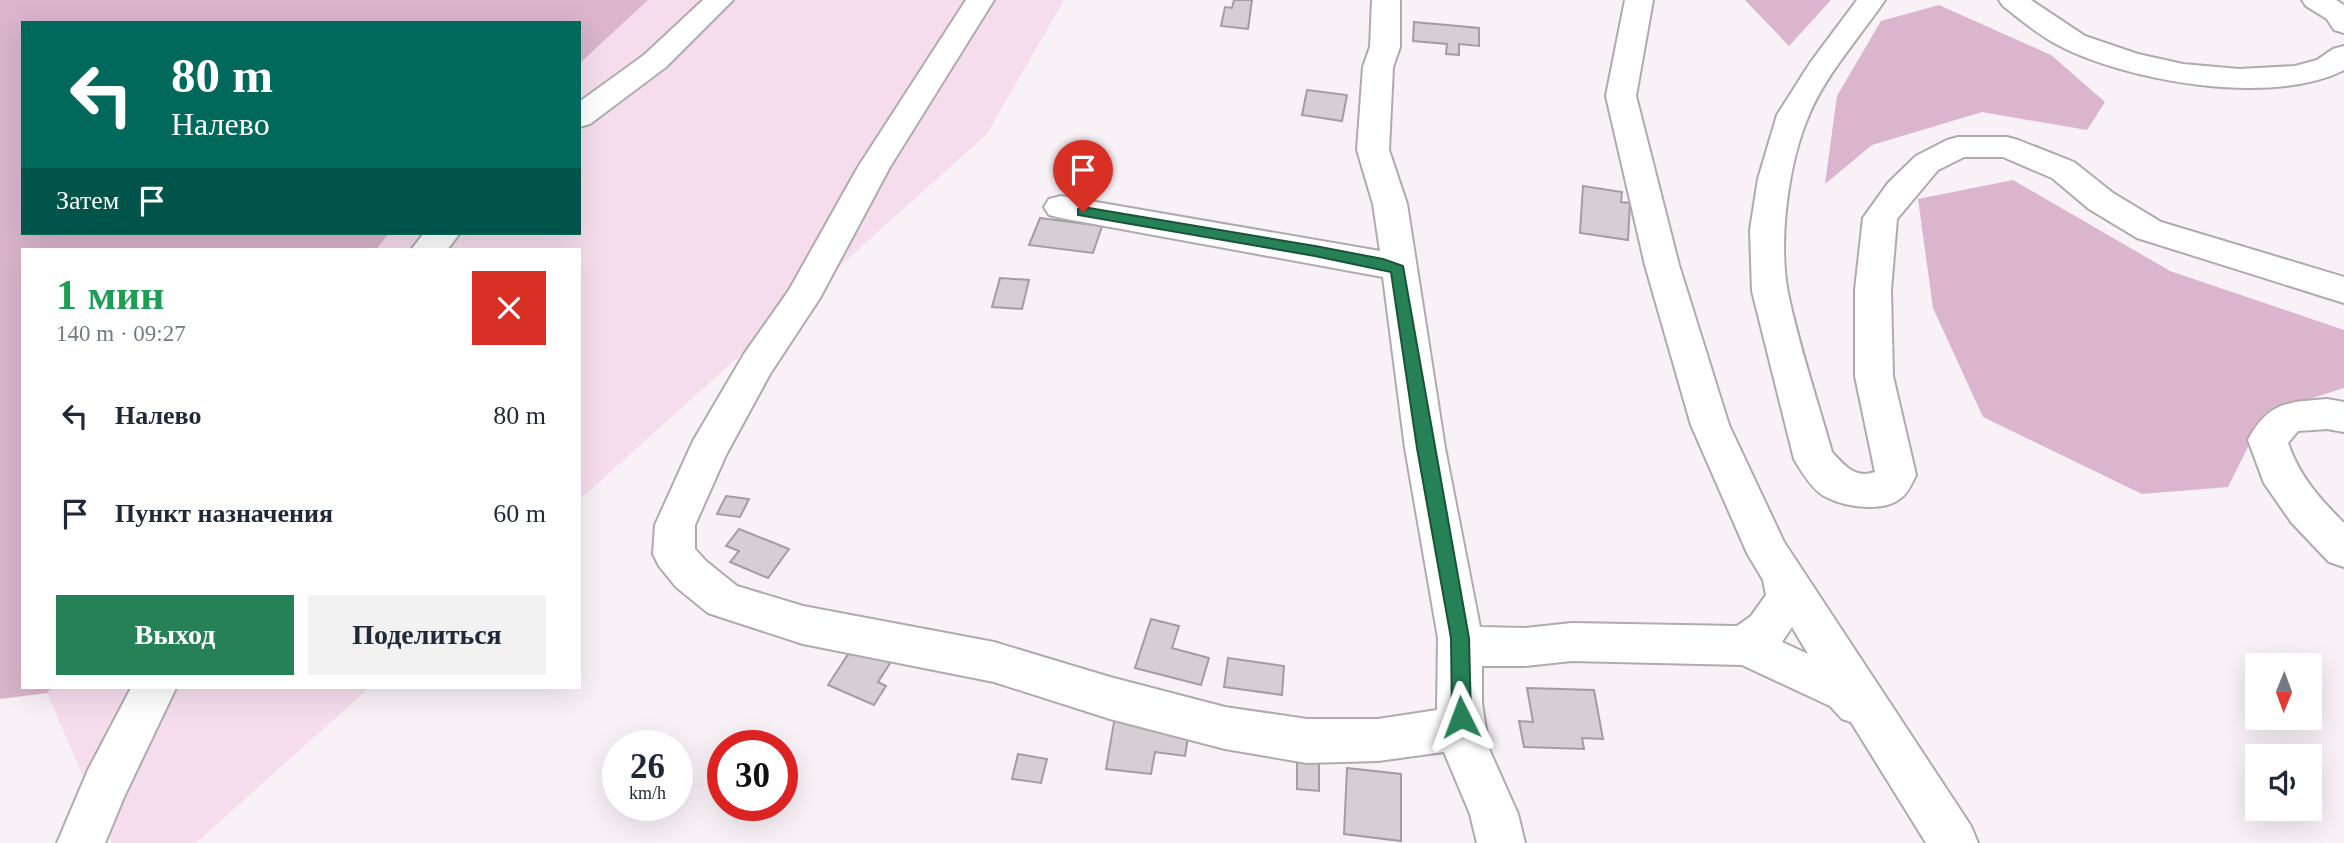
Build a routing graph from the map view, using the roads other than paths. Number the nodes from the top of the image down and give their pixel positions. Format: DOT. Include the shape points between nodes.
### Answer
graph roads {
  1 [pos="719,0"];
  2 [pos="980,0"];
  3 [pos="1386,0"];
  4 [pos="1639,0"];
  5 [pos="1871,0"];
  6 [pos="2013,0"];
  7 [pos="2316,0"];
  8 [pos="2344,24"];
  9 [pos="2344,55"];
  10 [pos="581,116"];
  11 [pos="1060,207"];
  12 [pos="1398,269"];
  13 [pos="2344,290"];
  14 [pos="2344,417"];
  15 [pos="2344,550"];
  16 [pos="1783,577"];
  17 [pos="1460,646"];
  18 [pos="1745,646"];
  19 [pos="154,689"];
  20 [pos="1872,717"];
  21 [pos="1463,732"];
  22 [pos="81,843"];
  23 [pos="1501,843"];
  24 [pos="1954,843"];
  1 -- 10 [label="street" via="655,61"];
  2 -- 21 [label="street" via="874,167 802,298 757,364 707,452 675,525 674,554 691,575 723,600 803,625 994,662 1225,728 1307,741"];
  3 -- 12 [label="street" via="1373,150 1390,204"];
  4 -- 16 [label="street" via="1621,96 1662,265 1710,425"];
  5 -- 13 [label="street" via="1793,115 1774,179 1767,230 1770,291 1814,459 1838,485 1864,491 1886,488 1896,475 1874,376 1873,290 1880,218 1927,163 1958,147 2007,147 2063,170 2101,201 2149,230"];
  6 -- 9 [label="street" via="2071,41 2114,57 2218,79 2269,79 2316,72"];
  7 -- 8 [label="street" via="2339,14"];
  11 -- 12 [label="street"];
  12 -- 17 [label="street"];
  14 -- 15 [label="street" via="2288,417 2267,440 2278,472 2305,510"];
  16 -- 18 [label="street" via="1788,598 1766,629"];
  16 -- 20 [label="street"];
  17 -- 18 [label="street" via="1572,642"];
  17 -- 21 [label="street"];
  18 -- 20 [label="street" via="1846,692"];
  19 -- 22 [label="street"];
  20 -- 24 [label="street"];
  21 -- 23 [label="street"];
}
